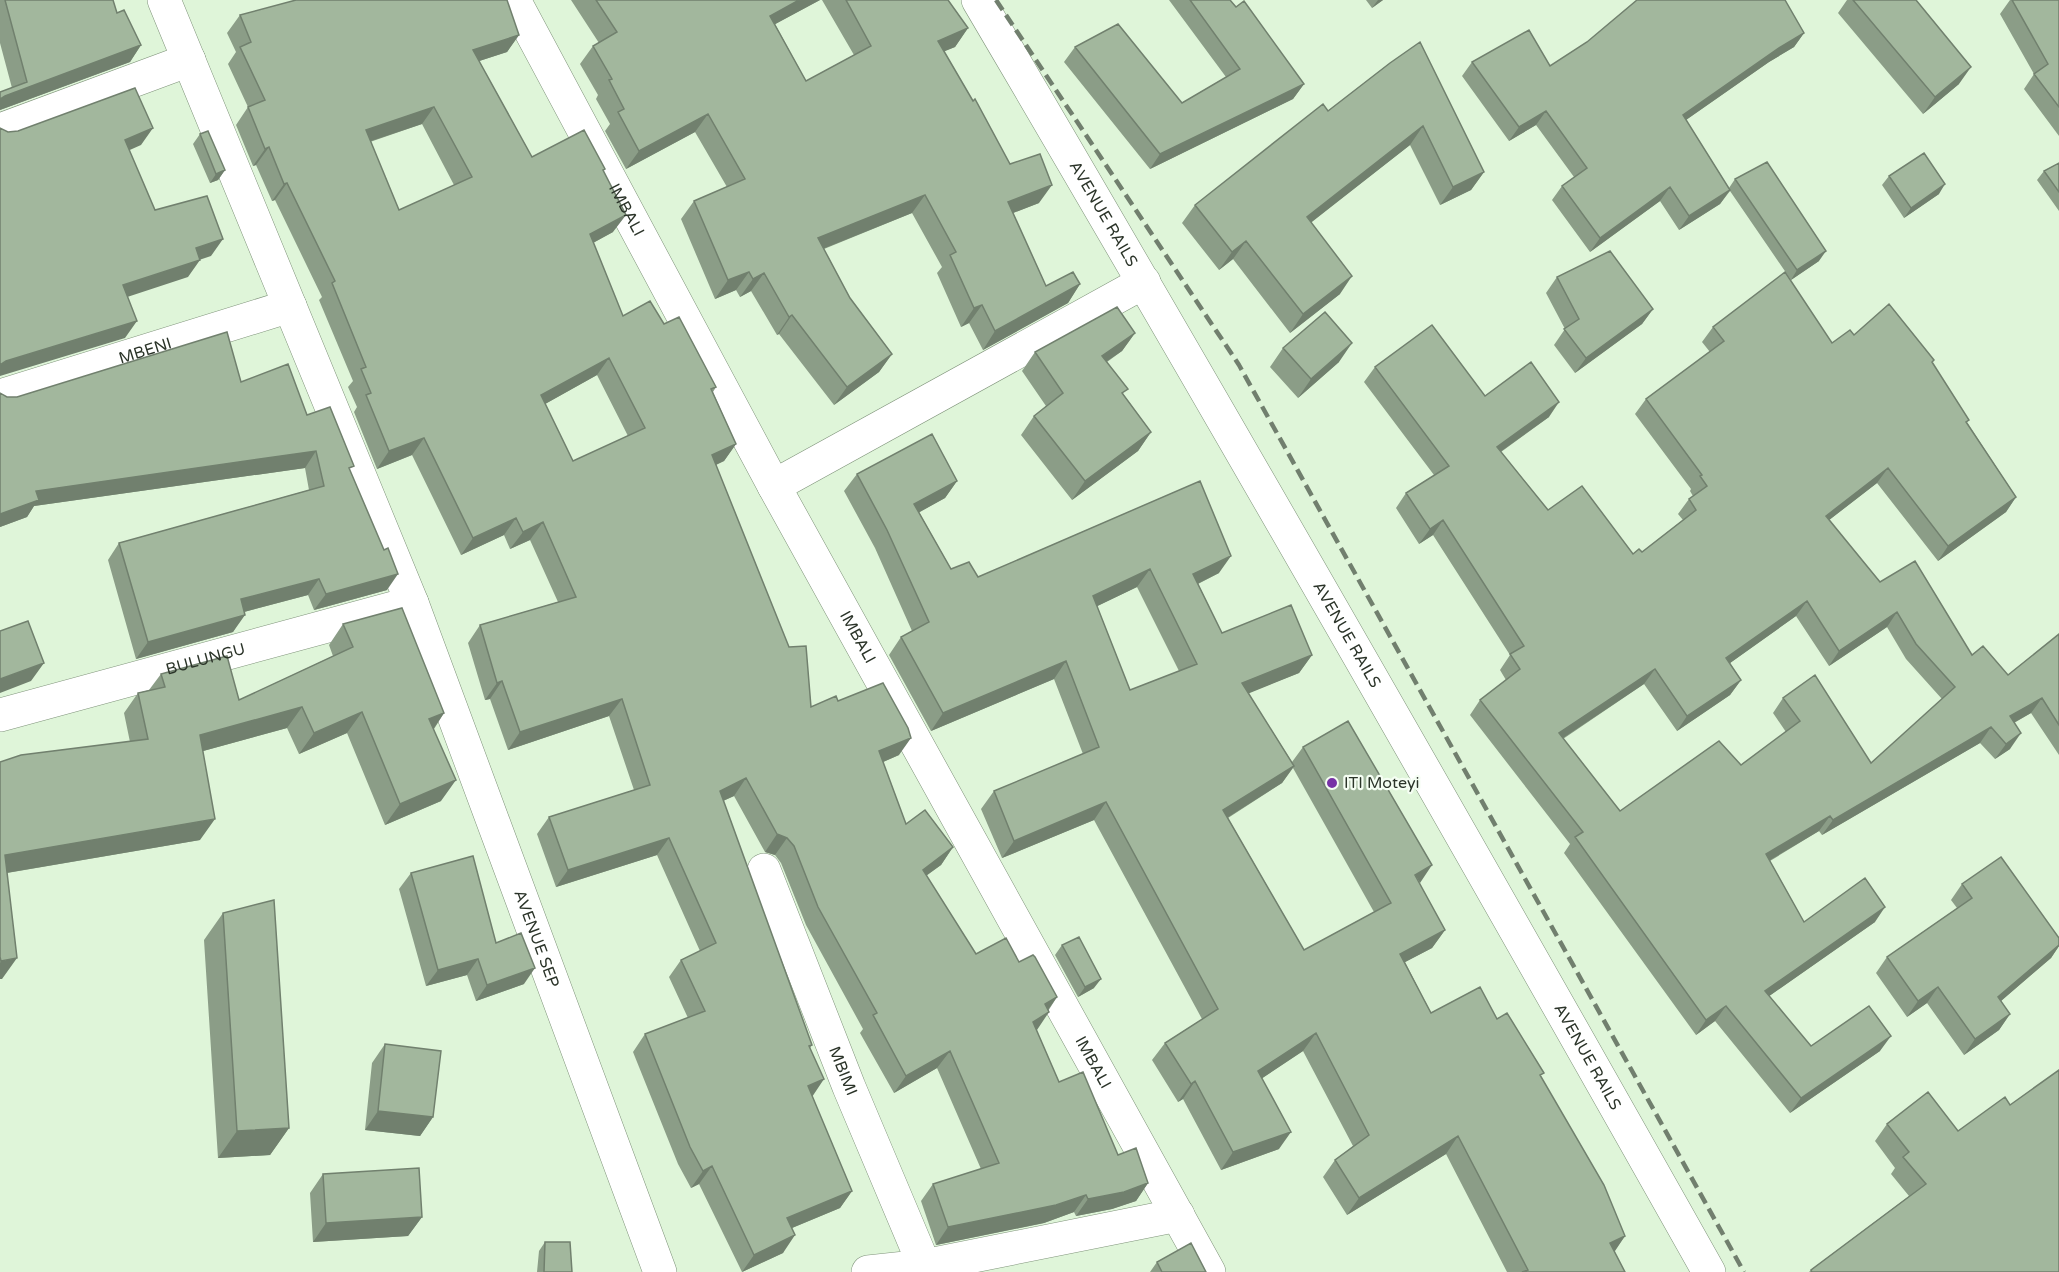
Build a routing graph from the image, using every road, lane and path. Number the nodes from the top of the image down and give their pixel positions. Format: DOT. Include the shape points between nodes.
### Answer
graph roads {
  1 [pos="164,0"];
  2 [pos="514,0"];
  3 [pos="978,0"];
  4 [pos="189,60"];
  5 [pos="0,130"];
  6 [pos="1144,282"];
  7 [pos="290,306"];
  8 [pos="0,396"];
  9 [pos="774,486"];
  10 [pos="412,603"];
  11 [pos="0,715"];
  12 [pos="764,870"];
  13 [pos="1178,1215"];
  14 [pos="926,1269"];
  15 [pos="660,1272"];
  16 [pos="868,1272"];
  17 [pos="1209,1272"];
  18 [pos="1709,1272"];
  1 -- 4 [label="street, AVENUE SEP"];
  2 -- 9 [label="street, IMBALI"];
  3 -- 6 [label="street, AVENUE RAILS"];
  4 -- 5 [label="street"];
  4 -- 7 [label="street, AVENUE SEP"];
  6 -- 9 [label="street"];
  6 -- 18 [label="street, AVENUE RAILS"];
  7 -- 8 [label="street, MBENI"];
  7 -- 10 [label="street, AVENUE SEP"];
  9 -- 13 [label="street, IMBALI"];
  10 -- 11 [label="street, BULUNGU"];
  10 -- 15 [label="street, AVENUE SEP"];
  12 -- 14 [label="street, MBIMI"];
  13 -- 14 [label="street"];
  13 -- 17 [label="street, IMBALI"];
  14 -- 16 [label="street"];
}
